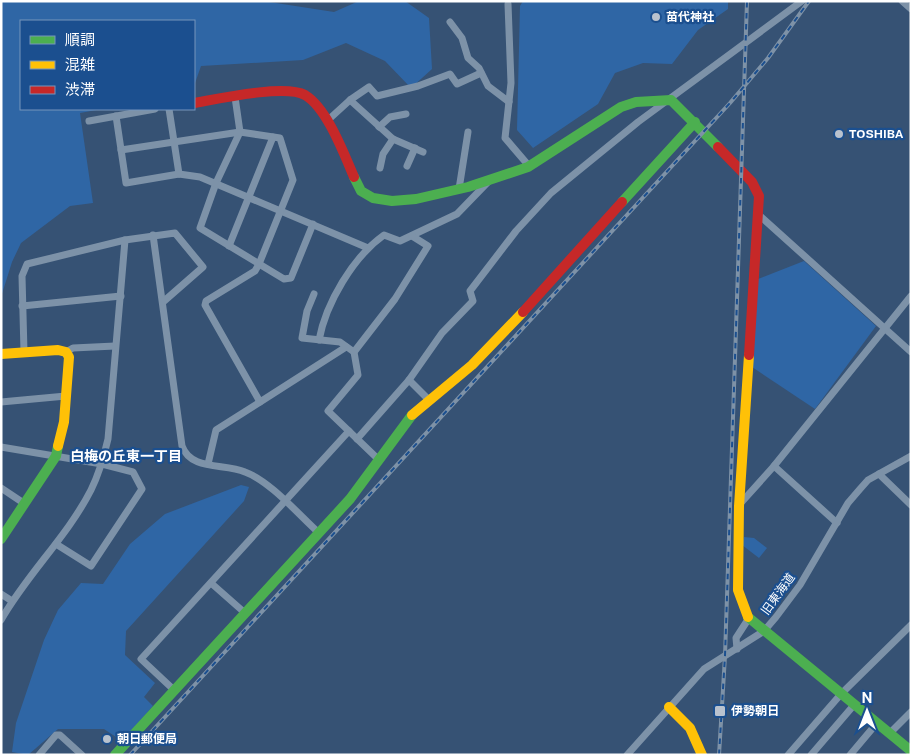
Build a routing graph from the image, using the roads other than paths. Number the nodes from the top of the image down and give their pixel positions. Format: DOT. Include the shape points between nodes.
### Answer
graph roads {
  1 [pos="802,1"];
  2 [pos="902,1"];
  3 [pos="508,4"];
  4 [pos="911,9"];
  5 [pos="450,22"];
  6 [pos="481,73"];
  7 [pos="235,98"];
  8 [pos="350,100"];
  9 [pos="671,100"];
  10 [pos="509,102"];
  11 [pos="195,103"];
  12 [pos="149,110"];
  13 [pos="169,110"];
  14 [pos="406,114"];
  15 [pos="116,116"];
  16 [pos="89,121"];
  17 [pos="327,121"];
  18 [pos="695,122"];
  19 [pos="379,127"];
  20 [pos="240,132"];
  21 [pos="468,132"];
  22 [pos="274,137"];
  23 [pos="393,139"];
  24 [pos="173,141"];
  25 [pos="415,148"];
  26 [pos="121,150"];
  27 [pos="423,152"];
  28 [pos="406,166"];
  29 [pos="529,166"];
  30 [pos="380,168"];
  31 [pos="179,174"];
  32 [pos="490,180"];
  33 [pos="134,182"];
  34 [pos="216,183"];
  35 [pos="122,188"];
  36 [pos="459,189"];
  37 [pos="247,197"];
  38 [pos="280,211"];
  39 [pos="759,215"];
  40 [pos="313,224"];
  41 [pos="153,235"];
  42 [pos="412,236"];
  43 [pos="125,240"];
  44 [pos="229,246"];
  45 [pos="368,248"];
  46 [pos="259,264"];
  47 [pos="314,294"];
  48 [pos="121,296"];
  49 [pos="911,296"];
  50 [pos="163,302"];
  51 [pos="22,306"];
  52 [pos="883,328"];
  53 [pos="319,340"];
  54 [pos="115,346"];
  55 [pos="346,347"];
  56 [pos="24,352"];
  57 [pos="66,352"];
  58 [pos="354,352"];
  59 [pos="911,352"];
  60 [pos="1,354"];
  61 [pos="408,380"];
  62 [pos="66,396"];
  63 [pos="429,400"];
  64 [pos="1,402"];
  65 [pos="260,402"];
  66 [pos="349,431"];
  67 [pos="357,439"];
  68 [pos="1,447"];
  69 [pos="56,456"];
  70 [pos="911,456"];
  71 [pos="378,459"];
  72 [pos="102,464"];
  73 [pos="208,464"];
  74 [pos="774,466"];
  75 [pos="879,474"];
  76 [pos="1,488"];
  77 [pos="284,502"];
  78 [pos="25,504"];
  79 [pos="911,505"];
  80 [pos="739,506"];
  81 [pos="837,522"];
  82 [pos="319,533"];
  83 [pos="1,539"];
  84 [pos="56,544"];
  85 [pos="211,583"];
  86 [pos="1,594"];
  87 [pos="12,601"];
  88 [pos="245,613"];
  89 [pos="749,618"];
  90 [pos="1,620"];
  91 [pos="911,625"];
  92 [pos="764,631"];
  93 [pos="737,649"];
  94 [pos="174,690"];
  95 [pos="841,694"];
  96 [pos="854,704"];
  97 [pos="669,707"];
  98 [pos="911,712"];
  99 [pos="877,723"];
  100 [pos="890,733"];
  101 [pos="911,751"];
  102 [pos="39,755"];
  103 [pos="82,755"];
  104 [pos="115,755"];
  105 [pos="627,755"];
  106 [pos="702,755"];
  107 [pos="788,755"];
  108 [pos="811,755"];
  109 [pos="850,755"];
  1 -- 9 [label="street"];
  2 -- 4 [label="street"];
  3 -- 10 [label="street"];
  5 -- 6 [label="street" via="462,38 468,58"];
  6 -- 8 [label="street" via="457,84 450,74 377,96 369,87"];
  6 -- 10 [label="street" via="488,86"];
  7 -- 11 [label="street"];
  7 -- 17 [label="street" via="298,93 313,100"];
  7 -- 20 [label="street"];
  8 -- 17 [label="street"];
  8 -- 19 [label="street"];
  9 -- 18 [label="street"];
  9 -- 29 [label="street" via="636,102 621,107"];
  9 -- 61 [label="street" via="589,161 545,200 490,263 470,291 473,301 442,333"];
  10 -- 29 [label="street" via="505,138"];
  12 -- 15 [label="street"];
  13 -- 24 [label="street"];
  14 -- 19 [label="street" via="390,117"];
  15 -- 16 [label="street"];
  15 -- 26 [label="street"];
  17 -- 36 [label="street" via="361,191 370,200 418,200"];
  18 -- 39 [label="street" via="752,182 759,196"];
  18 -- 63 [label="street" via="488,350"];
  19 -- 23 [label="street"];
  20 -- 22 [label="street"];
  20 -- 24 [label="street"];
  20 -- 34 [label="street"];
  21 -- 36 [label="street"];
  22 -- 37 [label="street"];
  22 -- 38 [label="street" via="280,138 293,180"];
  23 -- 25 [label="street"];
  23 -- 30 [label="street" via="383,154"];
  24 -- 26 [label="street"];
  24 -- 31 [label="street"];
  25 -- 27 [label="street"];
  25 -- 28 [label="street"];
  26 -- 33 [label="street" via="126,183"];
  29 -- 32 [label="street"];
  31 -- 33 [label="street"];
  31 -- 34 [label="street"];
  32 -- 36 [label="street"];
  32 -- 42 [label="street" via="457,214"];
  33 -- 35 [label="street" via="132,186"];
  34 -- 37 [label="street"];
  34 -- 44 [label="street" via="200,228"];
  37 -- 38 [label="street"];
  37 -- 44 [label="street"];
  38 -- 40 [label="street"];
  38 -- 46 [label="street"];
  39 -- 52 [label="street"];
  39 -- 80 [label="street"];
  40 -- 45 [label="street"];
  40 -- 46 [label="street" via="291,278 284,279"];
  41 -- 43 [label="street"];
  41 -- 50 [label="street"];
  41 -- 50 [label="street" via="175,233 203,267"];
  42 -- 45 [label="street" via="400,241 384,235"];
  42 -- 58 [label="street" via="428,246 396,298"];
  43 -- 48 [label="street"];
  43 -- 51 [label="street" via="27,264 22,276"];
  44 -- 46 [label="street"];
  45 -- 53 [label="street" via="357,258 322,320"];
  46 -- 65 [label="street" via="255,271 206,301 205,305"];
  47 -- 53 [label="street" via="302,338"];
  48 -- 51 [label="street"];
  48 -- 54 [label="street"];
  49 -- 52 [label="street"];
  50 -- 73 [label="street" via="182,446 191,459"];
  51 -- 56 [label="street"];
  52 -- 59 [label="street"];
  52 -- 74 [label="street"];
  53 -- 55 [label="street" via="340,342"];
  54 -- 57 [label="street" via="73,348"];
  54 -- 72 [label="street" via="108,439"];
  55 -- 58 [label="street"];
  55 -- 65 [label="street"];
  56 -- 57 [label="street"];
  56 -- 60 [label="street"];
  57 -- 62 [label="street" via="69,357"];
  58 -- 66 [label="street" via="358,375 328,411"];
  61 -- 63 [label="street"];
  61 -- 67 [label="street"];
  62 -- 64 [label="street"];
  62 -- 69 [label="street"];
  63 -- 71 [label="street" via="416,410"];
  65 -- 73 [label="street" via="216,430"];
  66 -- 67 [label="street"];
  66 -- 77 [label="street"];
  67 -- 71 [label="street"];
  68 -- 69 [label="street"];
  69 -- 72 [label="street"];
  69 -- 78 [label="street"];
  70 -- 75 [label="street, 旧東海道"];
  71 -- 82 [label="street" via="350,499"];
  72 -- 84 [label="street" via="91,490"];
  72 -- 84 [label="street" via="133,472 142,489 91,566"];
  73 -- 77 [label="street" via="248,472"];
  74 -- 80 [label="street"];
  74 -- 81 [label="street"];
  75 -- 79 [label="street"];
  75 -- 81 [label="street, 旧東海道" via="860,488"];
  76 -- 78 [label="street"];
  77 -- 82 [label="street"];
  77 -- 85 [label="street"];
  78 -- 83 [label="street"];
  80 -- 89 [label="street" via="738,590"];
  81 -- 92 [label="street, 旧東海道" via="800,585"];
  82 -- 88 [label="street"];
  84 -- 87 [label="street"];
  85 -- 88 [label="street"];
  85 -- 94 [label="street" via="141,659"];
  86 -- 87 [label="street"];
  87 -- 90 [label="street"];
  88 -- 94 [label="street"];
  89 -- 92 [label="street"];
  89 -- 93 [label="street" via="736,638"];
  91 -- 95 [label="street"];
  92 -- 93 [label="street, 旧東海道"];
  92 -- 95 [label="street"];
  93 -- 97 [label="street, 旧東海道" via="704,669"];
  94 -- 104 [label="street"];
  95 -- 96 [label="street"];
  95 -- 107 [label="street"];
  96 -- 99 [label="street"];
  96 -- 108 [label="street"];
  97 -- 105 [label="street, 旧東海道"];
  97 -- 106 [label="street" via="687,722 697,736"];
  98 -- 100 [label="street"];
  99 -- 100 [label="street"];
  99 -- 109 [label="street"];
  100 -- 101 [label="street"];
  102 -- 103 [label="street" via="56,735"];
}
